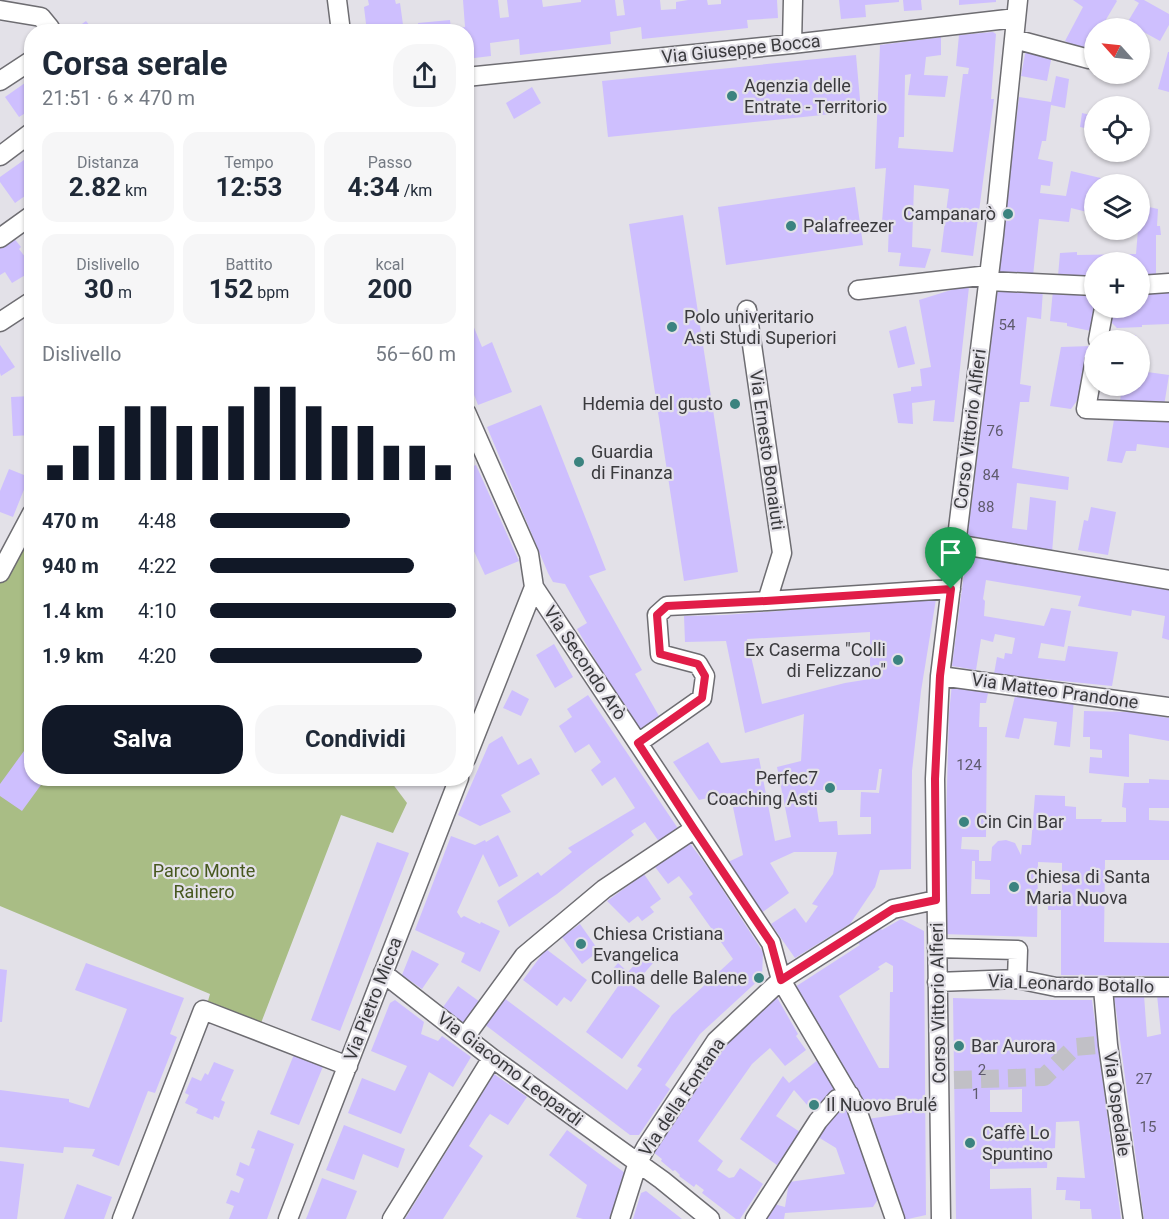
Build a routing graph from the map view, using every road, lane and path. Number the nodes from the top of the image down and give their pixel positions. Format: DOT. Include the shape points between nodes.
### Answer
graph roads {
  1 [pos="337,0"];
  2 [pos="793,0"];
  3 [pos="1017,9"];
  4 [pos="0,10"];
  5 [pos="47,24"];
  6 [pos="340,24"];
  7 [pos="1014,39"];
  8 [pos="792,44"];
  9 [pos="1084,58"];
  10 [pos="24,65"];
  11 [pos="474,76"];
  12 [pos="0,81"];
  13 [pos="24,138"];
  14 [pos="0,156"];
  15 [pos="24,221"];
  16 [pos="0,238"];
  17 [pos="988,278"];
  18 [pos="1169,283"];
  19 [pos="1150,284"];
  20 [pos="1084,285"];
  21 [pos="858,290"];
  22 [pos="24,306"];
  23 [pos="747,310"];
  24 [pos="0,322"];
  25 [pos="1088,396"];
  26 [pos="1169,412"];
  27 [pos="474,430"];
  28 [pos="24,528"];
  29 [pos="956,544"];
  30 [pos="0,573"];
  31 [pos="1169,580"];
  32 [pos="534,587"];
  33 [pos="951,589"];
  34 [pos="766,601"];
  35 [pos="940,676"];
  36 [pos="1169,707"];
  37 [pos="474,739"];
  38 [pos="638,743"];
  39 [pos="456,786"];
  40 [pos="694,829"];
  41 [pos="936,900"];
  42 [pos="937,948"];
  43 [pos="383,973"];
  44 [pos="1017,979"];
  45 [pos="781,980"];
  46 [pos="938,982"];
  47 [pos="1169,987"];
  48 [pos="1103,988"];
  49 [pos="465,1037"];
  50 [pos="492,1059"];
  51 [pos="348,1066"];
  52 [pos="850,1095"];
  53 [pos="638,1162"];
  54 [pos="122,1219"];
  55 [pos="288,1219"];
  56 [pos="392,1219"];
  57 [pos="620,1219"];
  58 [pos="711,1219"];
  59 [pos="755,1219"];
  60 [pos="896,1219"];
  61 [pos="941,1219"];
  62 [pos="1133,1219"];
  1 -- 6 [label="street"];
  2 -- 8 [label="street"];
  3 -- 7 [label="street, Corso Vittorio Alfieri"];
  3 -- 8 [label="street, Via Giuseppe Bocca"];
  4 -- 5 [label="street" via="41,17"];
  7 -- 9 [label="street"];
  7 -- 17 [label="street, Corso Vittorio Alfieri"];
  8 -- 11 [label="street, Via Giuseppe Bocca"];
  10 -- 12 [label="street"];
  13 -- 14 [label="street"];
  15 -- 16 [label="street"];
  17 -- 20 [label="street"];
  17 -- 21 [label="street"];
  17 -- 29 [label="street, Corso Vittorio Alfieri"];
  18 -- 19 [label="street"];
  22 -- 24 [label="street"];
  23 -- 34 [label="street, Via Ernesto Bonaiuti" via="782,553"];
  25 -- 26 [label="street" via="1086,408"];
  27 -- 32 [label="street, Via Secondo Arò" via="529,554"];
  28 -- 30 [label="street"];
  29 -- 31 [label="street"];
  29 -- 33 [label="street, Corso Vittorio Alfieri"];
  32 -- 37 [label="street"];
  32 -- 38 [label="street, Via Secondo Arò"];
  33 -- 34 [label="street"];
  33 -- 35 [label="street, Corso Vittorio Alfieri"];
  34 -- 38 [label="street" via="667,606 657,615 660,654 698,664 705,676 702,698"];
  35 -- 36 [label="street, Via Matteo Prandone"];
  35 -- 41 [label="street, Corso Vittorio Alfieri" via="935,779"];
  38 -- 40 [label="street, Via Secondo Arò"];
  39 -- 43 [label="street, Via Pietro Micca"];
  40 -- 45 [label="street, Via Secondo Arò" via="771,943"];
  40 -- 49 [label="street" via="604,889 524,956"];
  41 -- 42 [label="street, Corso Vittorio Alfieri"];
  41 -- 45 [label="street, Via della Fontana" via="893,909"];
  42 -- 44 [label="street" via="1018,950"];
  42 -- 46 [label="street, Corso Vittorio Alfieri"];
  43 -- 49 [label="street, Via Giacomo Leopardi"];
  43 -- 51 [label="street, Via Pietro Micca"];
  44 -- 46 [label="street, Via Leonardo Botallo"];
  44 -- 48 [label="street, Via Leonardo Botallo" via="1056,987"];
  45 -- 52 [label="street, Via Secondo Arò"];
  45 -- 53 [label="street, Via della Fontana" via="716,1041"];
  46 -- 61 [label="street, Corso Vittorio Alfieri" via="946,1080"];
  47 -- 48 [label="street, Via Leonardo Botallo"];
  48 -- 62 [label="street, Via Ospedale" via="1103,1045"];
  49 -- 50 [label="street, Via Giacomo Leopardi"];
  50 -- 53 [label="street, Via Giacomo Leopardi"];
  50 -- 56 [label="street"];
  51 -- 54 [label="street" via="203,1010"];
  51 -- 55 [label="street, Via Pietro Micca"];
  52 -- 59 [label="street" via="837,1099 818,1121"];
  52 -- 60 [label="street, Via Secondo Arò"];
  53 -- 57 [label="street, Via della Fontana"];
  53 -- 58 [label="street, Via Giacomo Leopardi"];
}
